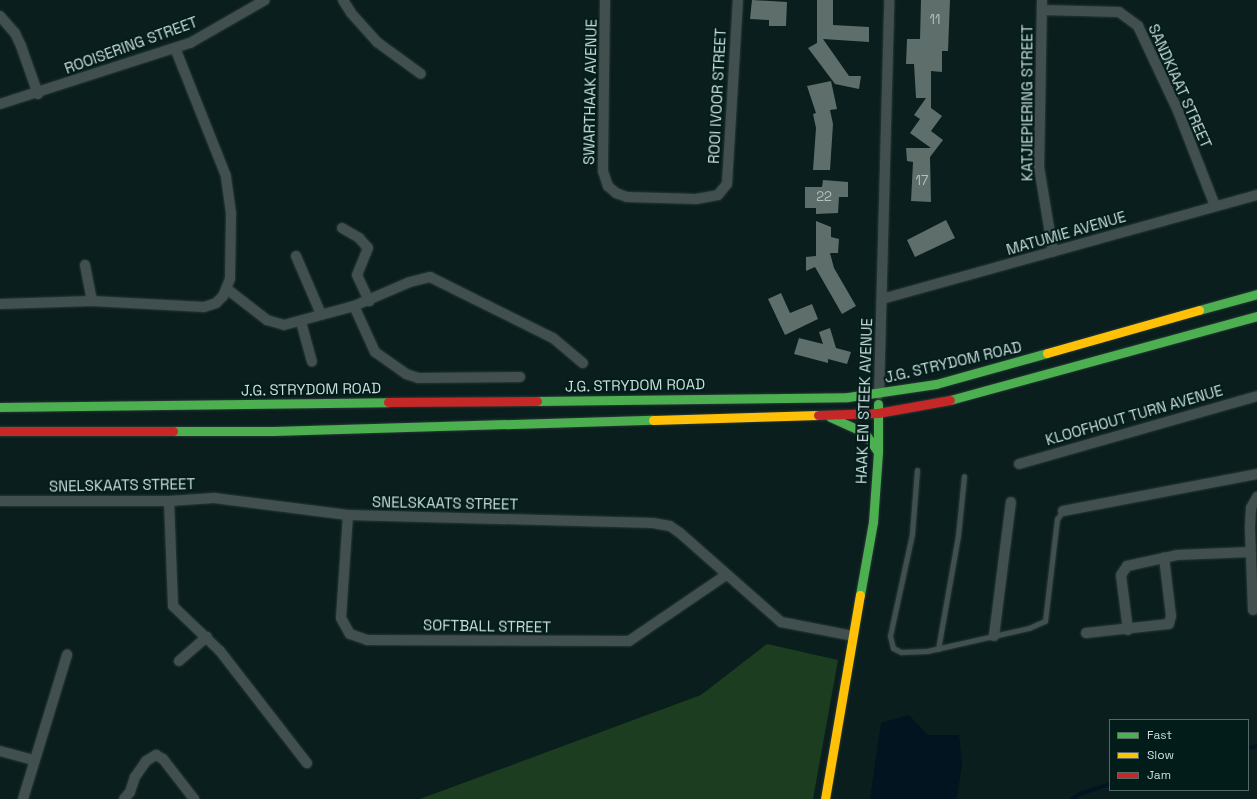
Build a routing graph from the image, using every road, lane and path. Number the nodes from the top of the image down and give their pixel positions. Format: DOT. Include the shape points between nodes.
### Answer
graph roads {
  1 [pos="265,0"];
  2 [pos="343,0"];
  3 [pos="605,0"];
  4 [pos="738,0"];
  5 [pos="889,0"];
  6 [pos="1042,5"];
  7 [pos="0,16"];
  8 [pos="174,48"];
  9 [pos="421,74"];
  10 [pos="38,94"];
  11 [pos="0,104"];
  12 [pos="721,192"];
  13 [pos="1257,195"];
  14 [pos="1215,206"];
  15 [pos="342,228"];
  16 [pos="1053,252"];
  17 [pos="296,256"];
  18 [pos="85,265"];
  19 [pos="227,289"];
  20 [pos="1257,294"];
  21 [pos="882,299"];
  22 [pos="92,301"];
  23 [pos="369,301"];
  24 [pos="0,304"];
  25 [pos="354,306"];
  26 [pos="321,314"];
  27 [pos="1257,316"];
  28 [pos="300,322"];
  29 [pos="312,362"];
  30 [pos="583,363"];
  31 [pos="520,377"];
  32 [pos="879,394"];
  33 [pos="1257,396"];
  34 [pos="0,407"];
  35 [pos="878,413"];
  36 [pos="823,415"];
  37 [pos="0,431"];
  38 [pos="878,452"];
  39 [pos="1019,464"];
  40 [pos="917,470"];
  41 [pos="1257,474"];
  42 [pos="964,476"];
  43 [pos="1257,497"];
  44 [pos="0,501"];
  45 [pos="169,501"];
  46 [pos="1011,502"];
  47 [pos="1063,511"];
  48 [pos="348,515"];
  49 [pos="1250,552"];
  50 [pos="1164,557"];
  51 [pos="726,574"];
  52 [pos="1254,610"];
  53 [pos="1128,630"];
  54 [pos="1086,633"];
  55 [pos="853,636"];
  56 [pos="994,636"];
  57 [pos="207,637"];
  58 [pos="938,649"];
  59 [pos="67,655"];
  60 [pos="179,661"];
  61 [pos="0,751"];
  62 [pos="34,760"];
  63 [pos="307,763"];
  64 [pos="22,799"];
  65 [pos="124,799"];
  66 [pos="194,799"];
  67 [pos="825,799"];
  1 -- 8 [label="street, ROOISERING STREET" via="213,31"];
  2 -- 9 [label="street" via="351,13 378,42"];
  3 -- 12 [label="street, SWARTHAAK AVENUE" via="604,172 608,186 616,193 627,197 696,199 712,197"];
  4 -- 12 [label="street, ROOI IVOOR STREET" via="727,184"];
  5 -- 21 [label="street, HAAK EN STEEK AVENUE"];
  6 -- 14 [label="street, SANDKIAAT STREET" via="1119,12 1138,26 1178,111"];
  6 -- 16 [label="street, KATJIEPIERING STREET" via="1039,167"];
  7 -- 10 [label="street" via="15,33"];
  8 -- 10 [label="street, ROOISERING STREET"];
  8 -- 19 [label="street" via="226,176 231,213 230,279"];
  10 -- 11 [label="street, ROOISERING STREET"];
  13 -- 14 [label="street, MATUMIE AVENUE"];
  14 -- 16 [label="street, MATUMIE AVENUE"];
  15 -- 23 [label="street" via="359,238 368,248 366,257 358,267 357,275"];
  16 -- 21 [label="street, MATUMIE AVENUE"];
  17 -- 26 [label="street"];
  18 -- 22 [label="street"];
  19 -- 22 [label="street" via="216,303 204,307"];
  19 -- 28 [label="street" via="277,325"];
  20 -- 32 [label="street, J.G. STRYDOM ROAD" via="936,384"];
  21 -- 32 [label="street, HAAK EN STEEK AVENUE"];
  22 -- 24 [label="street"];
  23 -- 25 [label="street"];
  23 -- 30 [label="street" via="418,279 435,278 552,338"];
  25 -- 26 [label="street"];
  25 -- 31 [label="street" via="376,352 406,374 418,378"];
  26 -- 28 [label="street"];
  27 -- 35 [label="street" via="966,397"];
  28 -- 29 [label="street"];
  32 -- 34 [label="street, J.G. STRYDOM ROAD" via="822,398"];
  32 -- 35 [label="street, HAAK EN STEEK AVENUE"];
  33 -- 39 [label="street, KLOOFHOUT TURN AVENUE"];
  35 -- 36 [label="street"];
  35 -- 38 [label="street, HAAK EN STEEK AVENUE"];
  36 -- 37 [label="street" via="273,431"];
  36 -- 38 [label="street" via="860,429"];
  38 -- 55 [label="street, HAAK EN STEEK AVENUE" via="873,522"];
  40 -- 58 [label="lane" via="912,534 890,636 893,648 901,652 918,653"];
  41 -- 47 [label="street"];
  42 -- 58 [label="lane" via="958,536"];
  43 -- 49 [label="street" via="1251,508"];
  44 -- 45 [label="street, SNELSKAATS STREET"];
  45 -- 48 [label="street, SNELSKAATS STREET" via="214,498"];
  45 -- 57 [label="street" via="172,601 178,613"];
  46 -- 56 [label="street"];
  47 -- 56 [label="lane" via="1057,519 1047,617 1037,625"];
  48 -- 51 [label="street, SNELSKAATS STREET" via="653,523 670,526"];
  48 -- 51 [label="street, SOFTBALL STREET" via="341,618 350,634 367,640 629,641"];
  49 -- 50 [label="street"];
  49 -- 52 [label="street"];
  50 -- 53 [label="street" via="1132,563 1123,570 1121,575"];
  50 -- 53 [label="street" via="1171,621 1163,626"];
  51 -- 55 [label="street, SNELSKAATS STREET" via="781,622"];
  53 -- 54 [label="street"];
  55 -- 67 [label="street, HAAK EN STEEK AVENUE"];
  56 -- 58 [label="lane"];
  57 -- 60 [label="street"];
  57 -- 63 [label="street"];
  59 -- 62 [label="street"];
  61 -- 62 [label="street"];
  62 -- 64 [label="street"];
  65 -- 66 [label="street" via="146,761 156,755 163,759"];
}
